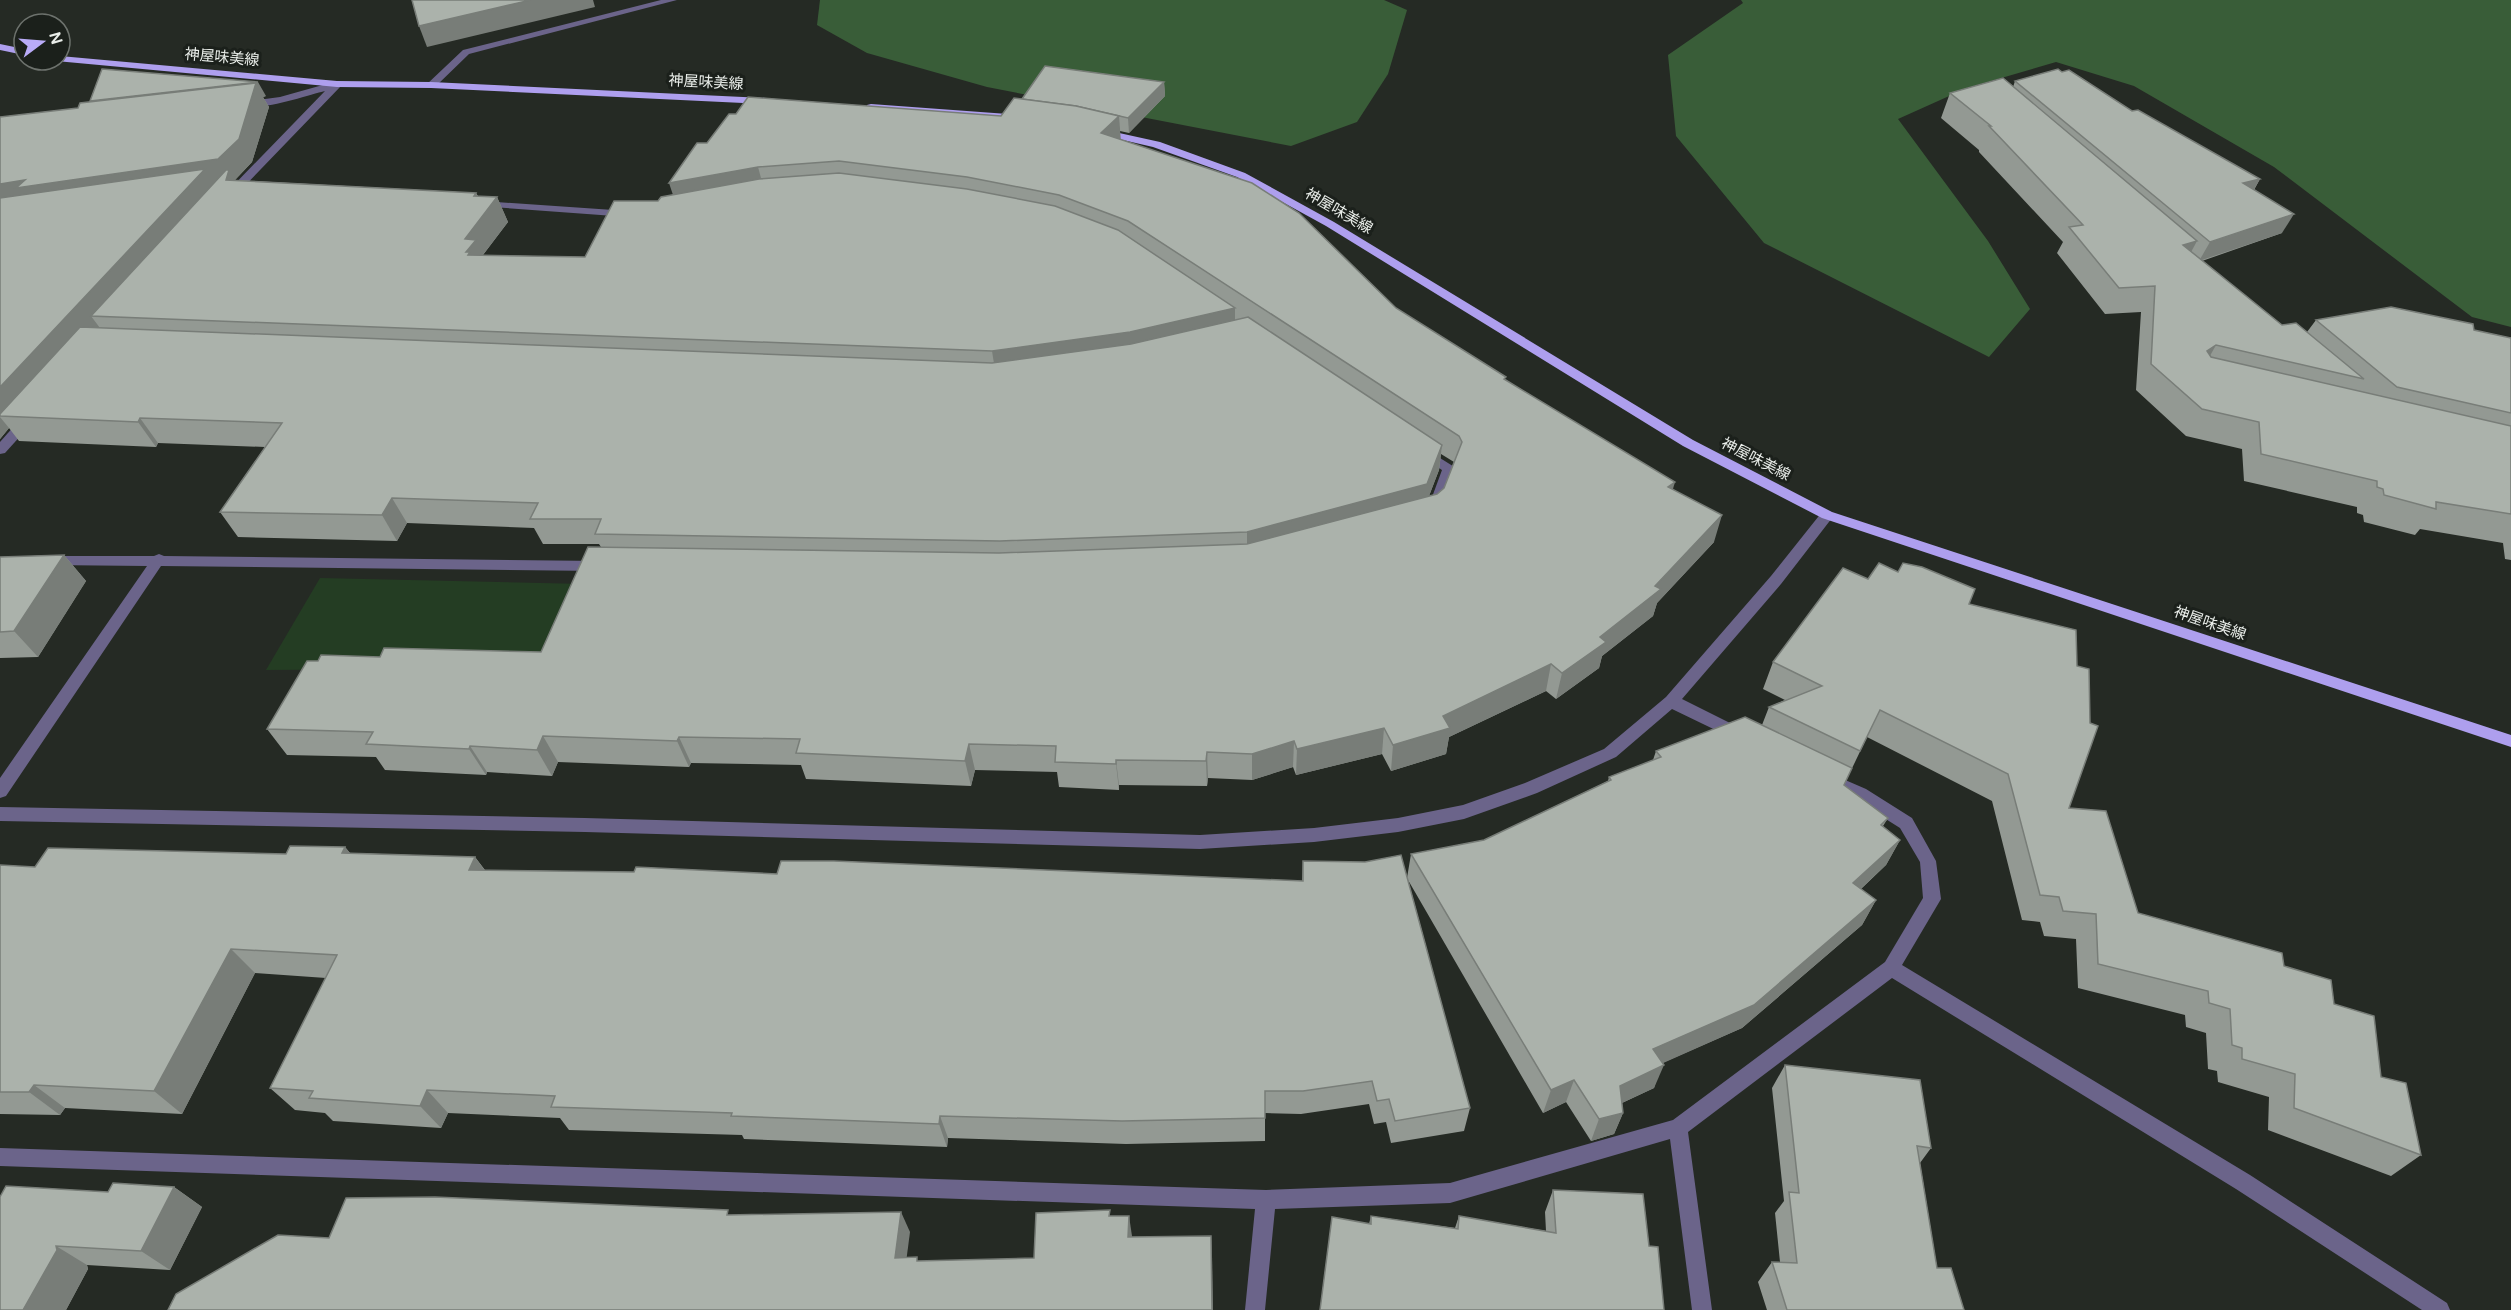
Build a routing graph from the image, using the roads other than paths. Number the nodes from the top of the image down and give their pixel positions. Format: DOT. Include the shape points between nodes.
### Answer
graph roads {
  1 [pos="672,0"];
  2 [pos="72,60"];
  3 [pos="337,84"];
  4 [pos="431,85"];
  5 [pos="778,102"];
  6 [pos="234,106"];
  7 [pos="862,106"];
  8 [pos="1034,120"];
  9 [pos="1090,129"];
  10 [pos="230,189"];
  11 [pos="259,189"];
  12 [pos="469,204"];
  13 [pos="220,206"];
  14 [pos="644,215"];
  15 [pos="39,407"];
  16 [pos="1411,443"];
  17 [pos="0,450"];
  18 [pos="1827,514"];
  19 [pos="1421,518"];
  20 [pos="159,559"];
  21 [pos="34,560"];
  22 [pos="611,567"];
  23 [pos="1671,701"];
  24 [pos="2511,741"];
  25 [pos="1755,743"];
  26 [pos="1808,769"];
  27 [pos="0,791"];
  28 [pos="0,814"];
  29 [pos="1891,968"];
  30 [pos="1678,1128"];
  31 [pos="0,1157"];
  32 [pos="1266,1200"];
  33 [pos="1254,1310"];
  34 [pos="1702,1310"];
  35 [pos="2440,1310"];
  1 -- 4 [label="street" via="466,52"];
  2 -- 3 [label="main road, 神屋味美線"];
  3 -- 4 [label="main road, 神屋味美線"];
  3 -- 6 [label="street" via="281,100"];
  3 -- 10 [label="street"];
  4 -- 5 [label="main road, 神屋味美線"];
  7 -- 8 [label="main road"];
  9 -- 18 [label="main road, 神屋味美線" via="1156,144 1241,175 1330,224 1688,442"];
  10 -- 11 [label="street"];
  10 -- 13 [label="street"];
  12 -- 14 [label="street"];
  15 -- 17 [label="street"];
  16 -- 19 [label="street" via="1449,468 1432,514"];
  18 -- 23 [label="street" via="1776,580"];
  18 -- 24 [label="main road, 神屋味美線"];
  20 -- 21 [label="street"];
  20 -- 22 [label="street"];
  20 -- 27 [label="street"];
  23 -- 25 [label="street"];
  23 -- 28 [label="street" via="1610,753 1531,788 1464,812 1314,835 1200,842"];
  26 -- 29 [label="street" via="1860,794 1906,823 1928,861 1932,899"];
  29 -- 30 [label="street"];
  29 -- 35 [label="street" via="2243,1182"];
  30 -- 32 [label="street" via="1450,1193"];
  30 -- 34 [label="street"];
  31 -- 32 [label="street"];
  32 -- 33 [label="street"];
}
